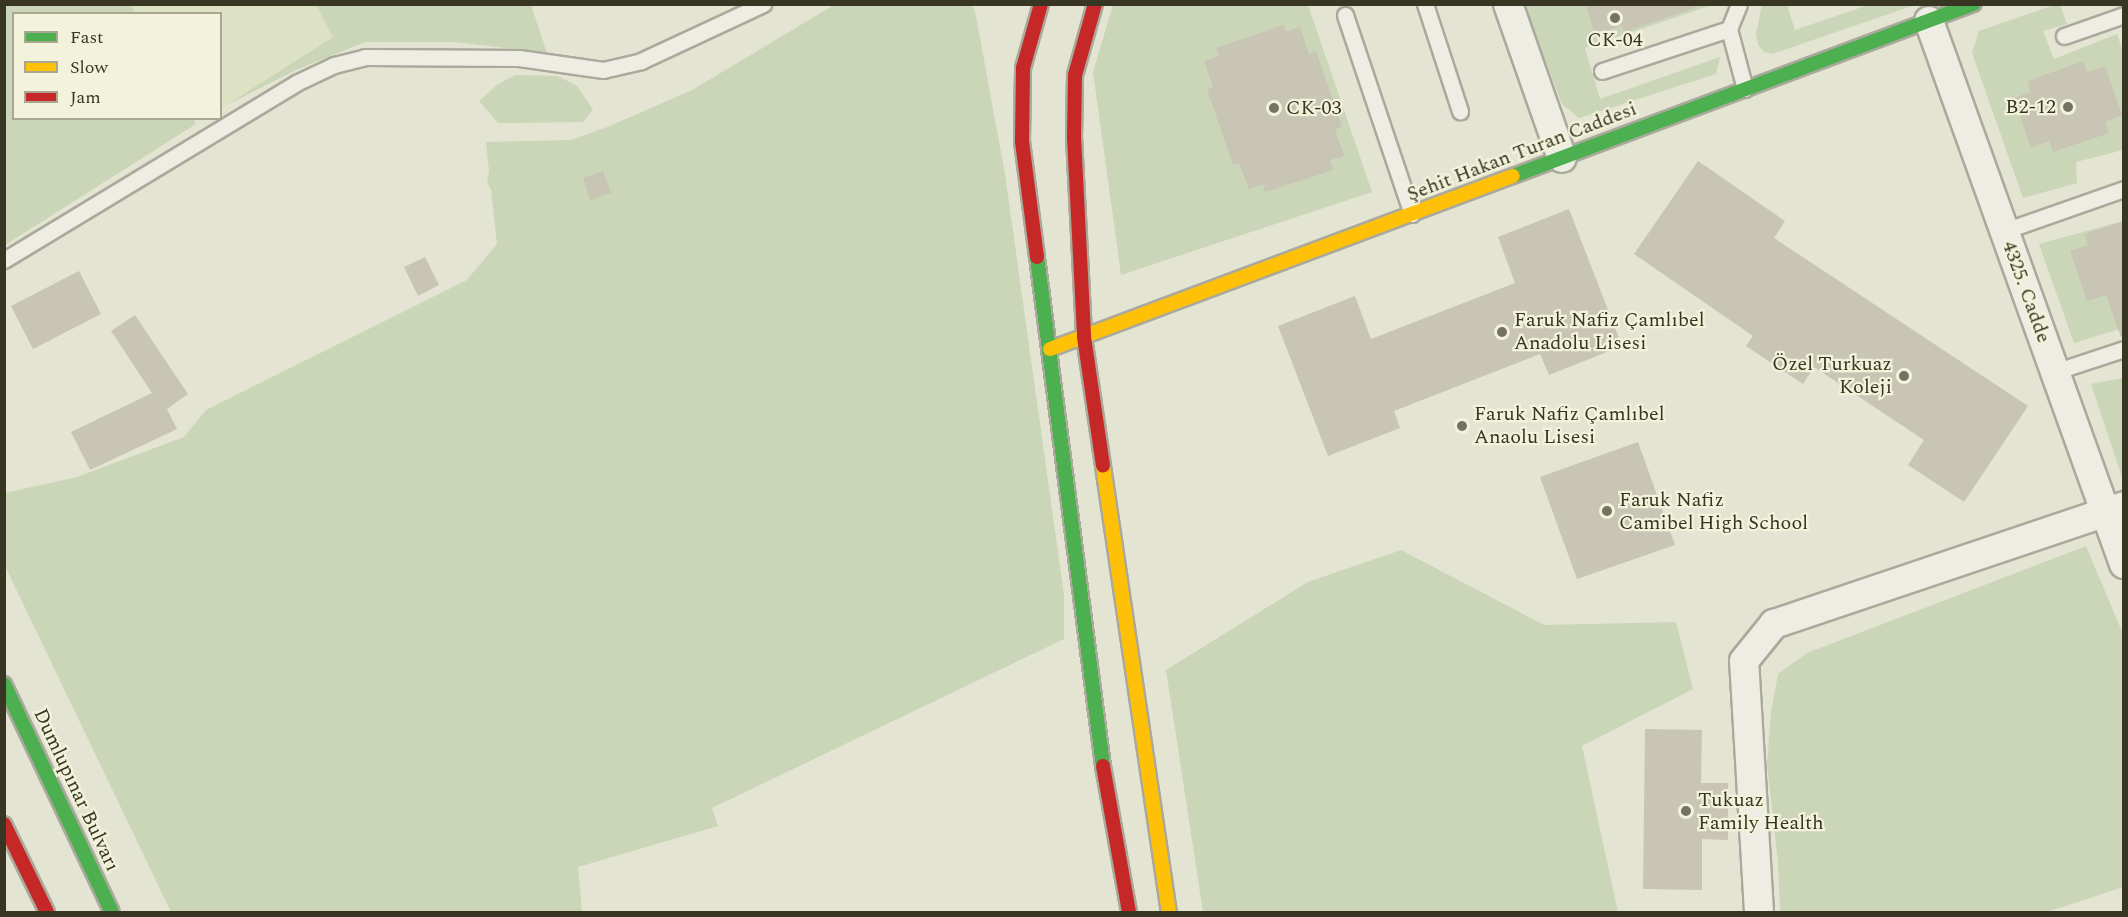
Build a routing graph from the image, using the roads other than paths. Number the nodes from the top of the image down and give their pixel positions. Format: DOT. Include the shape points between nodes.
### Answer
graph roads {
  1 [pos="763,4"];
  2 [pos="1041,4"];
  3 [pos="1095,4"];
  4 [pos="1425,4"];
  5 [pos="1508,4"];
  6 [pos="1739,4"];
  7 [pos="1973,5"];
  8 [pos="1345,15"];
  9 [pos="2124,15"];
  10 [pos="1929,21"];
  11 [pos="1729,28"];
  12 [pos="2064,36"];
  13 [pos="1602,71"];
  14 [pos="1745,89"];
  15 [pos="1460,111"];
  16 [pos="1562,158"];
  17 [pos="2124,189"];
  18 [pos="1412,214"];
  19 [pos="2004,231"];
  20 [pos="4,260"];
  21 [pos="1084,337"];
  22 [pos="2124,349"];
  23 [pos="1050,350"];
  24 [pos="2054,372"];
  25 [pos="2114,509"];
  26 [pos="2124,564"];
  27 [pos="4,684"];
  28 [pos="4,824"];
  29 [pos="47,912"];
  30 [pos="112,912"];
  31 [pos="1129,912"];
  32 [pos="1168,912"];
  33 [pos="1760,912"];
  1 -- 20 [label="lane" via="641,61 603,70 519,58 365,57 334,65 296,83"];
  2 -- 23 [label="main road" via="1023,68 1022,141"];
  3 -- 21 [label="main road" via="1075,75 1074,137"];
  4 -- 15 [label="lane"];
  5 -- 16 [label="street"];
  6 -- 11 [label="lane"];
  7 -- 10 [label="main road, Şehit Hakan Turan Caddesi"];
  8 -- 18 [label="lane"];
  9 -- 12 [label="lane"];
  10 -- 14 [label="main road, Şehit Hakan Turan Caddesi"];
  10 -- 19 [label="street, 4325. Cadde"];
  11 -- 13 [label="lane"];
  11 -- 14 [label="lane"];
  14 -- 16 [label="main road, Şehit Hakan Turan Caddesi"];
  16 -- 18 [label="main road, Şehit Hakan Turan Caddesi"];
  17 -- 19 [label="lane"];
  18 -- 21 [label="main road, Şehit Hakan Turan Caddesi"];
  19 -- 24 [label="street, 4325. Cadde"];
  21 -- 23 [label="main road, Şehit Hakan Turan Caddesi"];
  21 -- 32 [label="main road"];
  22 -- 24 [label="lane"];
  23 -- 31 [label="main road" via="1102,762"];
  24 -- 25 [label="street, 4325. Cadde"];
  25 -- 26 [label="street, 4325. Cadde"];
  25 -- 33 [label="street" via="1774,624 1744,661"];
  27 -- 30 [label="main road, Dumlupınar Bulvarı"];
  28 -- 29 [label="main road"];
}
